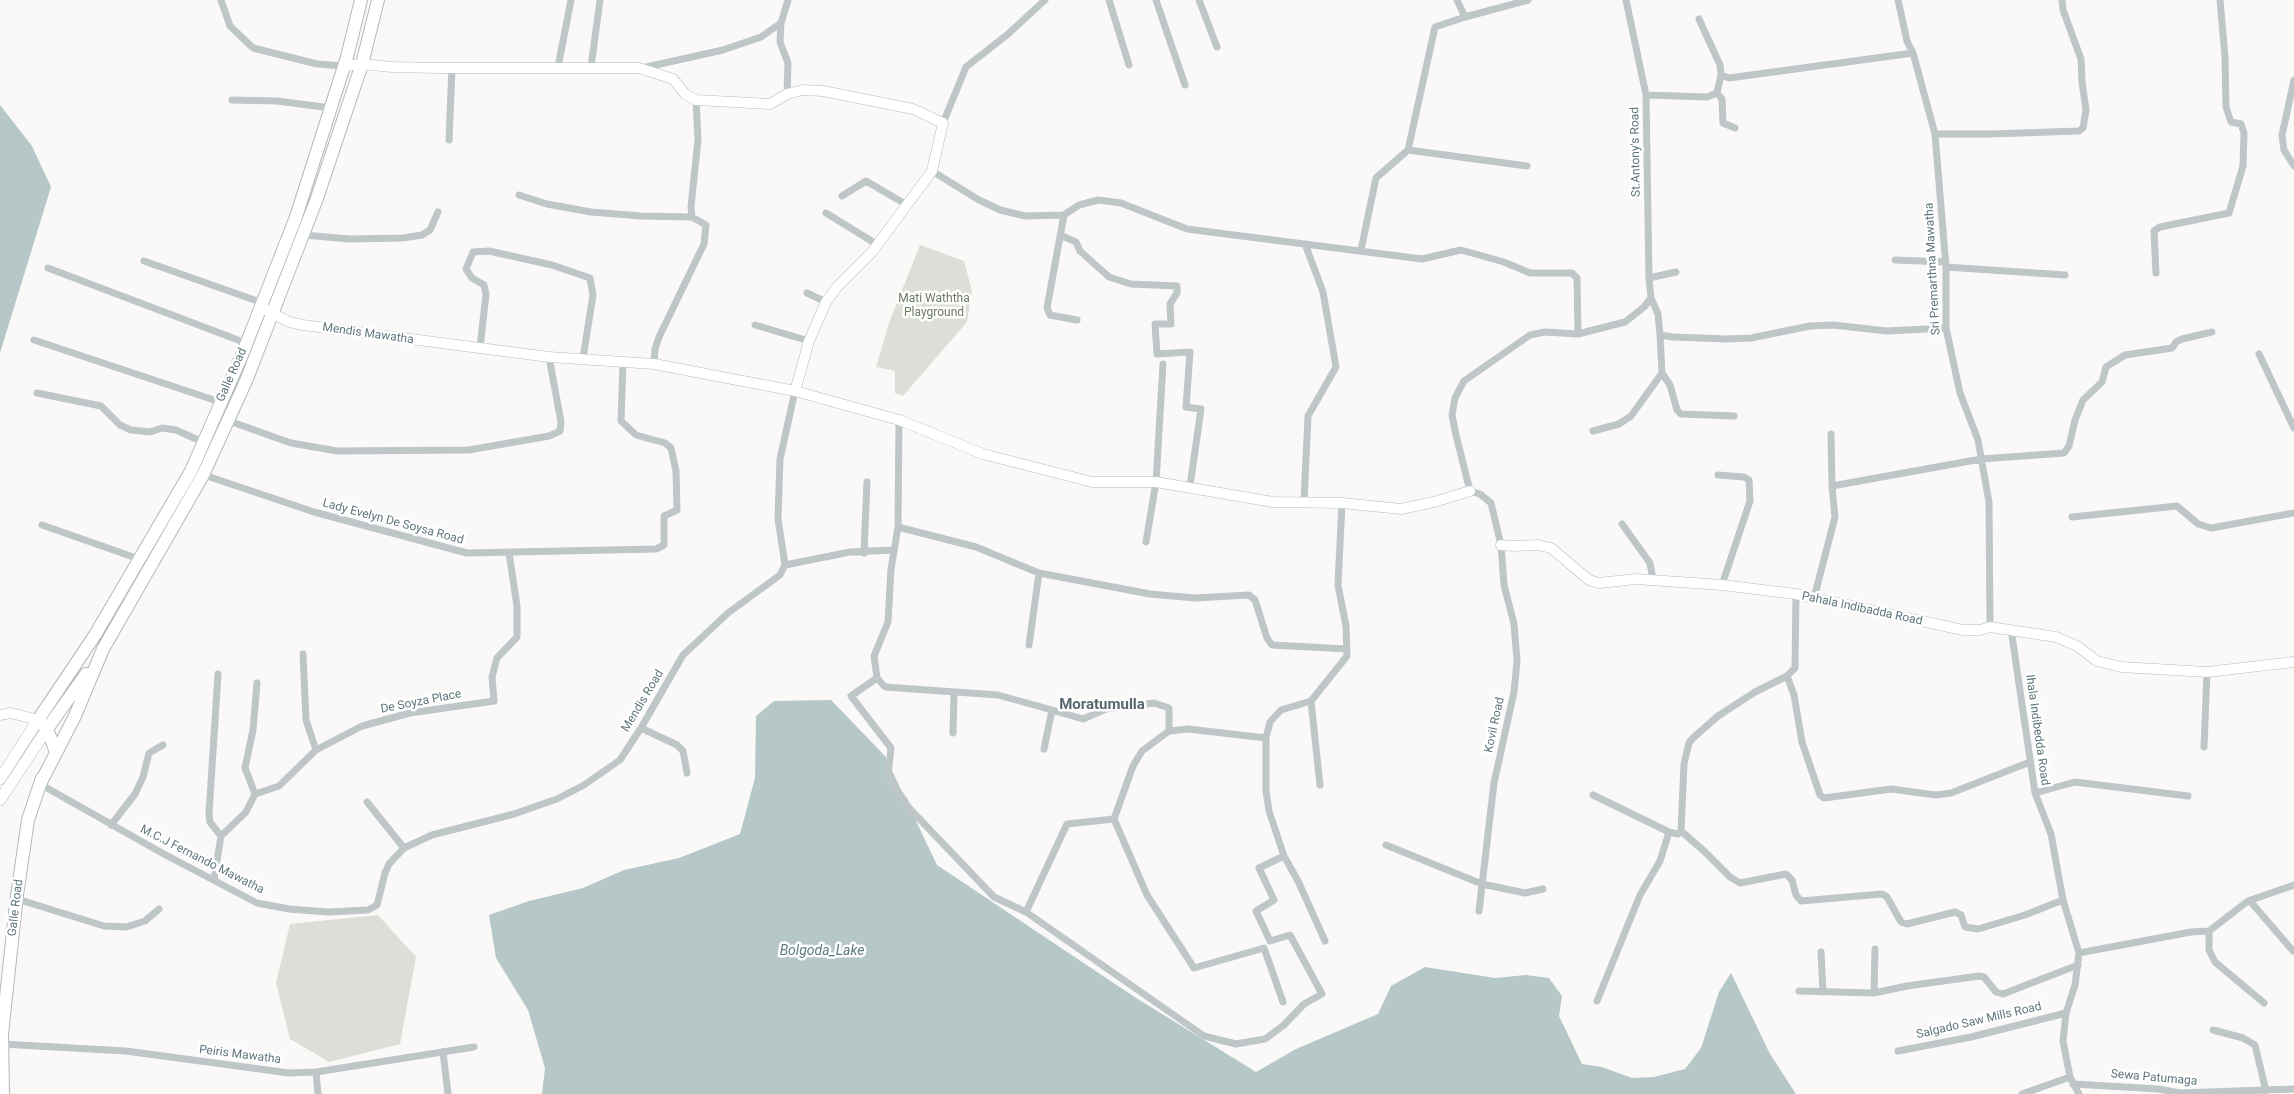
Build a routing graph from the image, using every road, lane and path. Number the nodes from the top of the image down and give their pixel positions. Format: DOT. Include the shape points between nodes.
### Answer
graph roads {
  1 [pos="221,0"];
  2 [pos="360,0"];
  3 [pos="378,0"];
  4 [pos="571,0"];
  5 [pos="600,0"];
  6 [pos="788,0"];
  7 [pos="1045,0"];
  8 [pos="1109,0"];
  9 [pos="1156,0"];
  10 [pos="1199,0"];
  11 [pos="1457,0"];
  12 [pos="1528,0"];
  13 [pos="1626,0"];
  14 [pos="1898,0"];
  15 [pos="2062,0"];
  16 [pos="2220,0"];
  17 [pos="1465,17"];
  18 [pos="1699,19"];
  19 [pos="781,23"];
  20 [pos="1217,47"];
  21 [pos="1913,54"];
  22 [pos="362,64"];
  23 [pos="1129,65"];
  24 [pos="344,66"];
  25 [pos="558,67"];
  26 [pos="591,67"];
  27 [pos="452,68"];
  28 [pos="639,68"];
  29 [pos="1721,75"];
  30 [pos="2294,80"];
  31 [pos="1185,85"];
  32 [pos="787,94"];
  33 [pos="1717,94"];
  34 [pos="1646,95"];
  35 [pos="232,100"];
  36 [pos="696,100"];
  37 [pos="331,108"];
  38 [pos="943,123"];
  39 [pos="1735,128"];
  40 [pos="1935,134"];
  41 [pos="449,140"];
  42 [pos="1408,150"];
  43 [pos="1527,166"];
  44 [pos="2294,166"];
  45 [pos="932,171"];
  46 [pos="519,195"];
  47 [pos="842,196"];
  48 [pos="907,205"];
  49 [pos="438,212"];
  50 [pos="826,214"];
  51 [pos="1064,215"];
  52 [pos="692,217"];
  53 [pos="304,235"];
  54 [pos="1060,235"];
  55 [pos="878,244"];
  56 [pos="1305,244"];
  57 [pos="1361,250"];
  58 [pos="1895,260"];
  59 [pos="144,261"];
  60 [pos="1946,264"];
  61 [pos="48,268"];
  62 [pos="1676,272"];
  63 [pos="2156,274"];
  64 [pos="2065,276"];
  65 [pos="1649,278"];
  66 [pos="807,293"];
  67 [pos="1651,298"];
  68 [pos="826,302"];
  69 [pos="266,307"];
  70 [pos="1077,320"];
  71 [pos="755,325"];
  72 [pos="1946,328"];
  73 [pos="2212,332"];
  74 [pos="1578,334"];
  75 [pos="1660,335"];
  76 [pos="34,340"];
  77 [pos="809,341"];
  78 [pos="246,343"];
  79 [pos="480,348"];
  80 [pos="2259,354"];
  81 [pos="549,358"];
  82 [pos="583,358"];
  83 [pos="623,362"];
  84 [pos="654,364"];
  85 [pos="1163,364"];
  86 [pos="1662,373"];
  87 [pos="795,391"];
  88 [pos="37,393"];
  89 [pos="220,402"];
  90 [pos="1734,416"];
  91 [pos="899,420"];
  92 [pos="229,421"];
  93 [pos="2294,428"];
  94 [pos="1593,431"];
  95 [pos="1831,434"];
  96 [pos="203,442"];
  97 [pos="1981,459"];
  98 [pos="197,473"];
  99 [pos="1718,475"];
  100 [pos="867,482"];
  101 [pos="1156,482"];
  102 [pos="1190,486"];
  103 [pos="1832,486"];
  104 [pos="1470,491"];
  105 [pos="1304,502"];
  106 [pos="1342,503"];
  107 [pos="2294,513"];
  108 [pos="2072,517"];
  109 [pos="1622,524"];
  110 [pos="42,525"];
  111 [pos="898,527"];
  112 [pos="1146,542"];
  113 [pos="1501,544"];
  114 [pos="894,550"];
  115 [pos="864,552"];
  116 [pos="509,553"];
  117 [pos="139,559"];
  118 [pos="785,565"];
  119 [pos="1039,573"];
  120 [pos="1653,580"];
  121 [pos="1722,585"];
  122 [pos="1796,594"];
  123 [pos="1814,598"];
  124 [pos="1990,627"];
  125 [pos="2011,629"];
  126 [pos="1029,645"];
  127 [pos="103,649"];
  128 [pos="1347,649"];
  129 [pos="303,654"];
  130 [pos="2294,662"];
  131 [pos="2206,672"];
  132 [pos="218,674"];
  133 [pos="1787,676"];
  134 [pos="877,678"];
  135 [pos="257,683"];
  136 [pos="954,694"];
  137 [pos="1311,701"];
  138 [pos="1052,710"];
  139 [pos="0,714"];
  140 [pos="43,725"];
  141 [pos="641,728"];
  142 [pos="1170,731"];
  143 [pos="953,734"];
  144 [pos="1266,738"];
  145 [pos="163,745"];
  146 [pos="2204,747"];
  147 [pos="1044,749"];
  148 [pos="316,750"];
  149 [pos="56,752"];
  150 [pos="2030,762"];
  151 [pos="687,773"];
  152 [pos="0,780"];
  153 [pos="40,784"];
  154 [pos="1320,785"];
  155 [pos="2035,793"];
  156 [pos="255,794"];
  157 [pos="1593,795"];
  158 [pos="2188,796"];
  159 [pos="0,800"];
  160 [pos="367,802"];
  161 [pos="1114,819"];
  162 [pos="111,825"];
  163 [pos="1681,831"];
  164 [pos="1669,832"];
  165 [pos="221,836"];
  166 [pos="1386,845"];
  167 [pos="404,848"];
  168 [pos="1284,856"];
  169 [pos="214,879"];
  170 [pos="1482,884"];
  171 [pos="2294,885"];
  172 [pos="1543,889"];
  173 [pos="17,899"];
  174 [pos="2063,900"];
  175 [pos="2250,901"];
  176 [pos="159,909"];
  177 [pos="368,910"];
  178 [pos="1026,912"];
  179 [pos="1479,912"];
  180 [pos="2209,932"];
  181 [pos="1325,942"];
  182 [pos="1875,949"];
  183 [pos="2294,951"];
  184 [pos="1821,952"];
  185 [pos="2079,953"];
  186 [pos="2078,965"];
  187 [pos="1800,991"];
  188 [pos="1824,992"];
  189 [pos="1874,993"];
  190 [pos="1597,1001"];
  191 [pos="1283,1002"];
  192 [pos="2264,1003"];
  193 [pos="2066,1013"];
  194 [pos="2213,1030"];
  195 [pos="1,1037"];
  196 [pos="474,1047"];
  197 [pos="1898,1051"];
  198 [pos="443,1052"];
  199 [pos="316,1072"];
  200 [pos="2071,1081"];
  201 [pos="2294,1089"];
  202 [pos="2266,1091"];
  203 [pos="3,1094"];
  204 [pos="318,1094"];
  205 [pos="448,1094"];
  206 [pos="2022,1094"];
  207 [pos="2079,1094"];
  1 -- 24 [label="street" via="230,26 253,48 308,62"];
  2 -- 24 [label="highway, Galle Road"];
  3 -- 22 [label="highway, Galle Road"];
  4 -- 25 [label="street"];
  5 -- 26 [label="street"];
  6 -- 19 [label="street"];
  7 -- 38 [label="street" via="966,67"];
  8 -- 23 [label="street"];
  9 -- 31 [label="street"];
  10 -- 20 [label="street"];
  11 -- 17 [label="street"];
  12 -- 17 [label="street"];
  13 -- 34 [label="street, St.Antony's Road"];
  14 -- 21 [label="street, Sri Premarthna Mawatha" via="1907,42"];
  15 -- 40 [label="street" via="2062,10 2081,59 2086,110 2083,128 2079,131"];
  16 -- 63 [label="street" via="2226,57 2226,107 2231,122 2241,124 2244,133 2243,166 2229,213 2154,231"];
  17 -- 42 [label="street" via="1435,27"];
  18 -- 29 [label="street" via="1714,49"];
  19 -- 28 [label="street" via="761,37 723,50"];
  19 -- 32 [label="street" via="780,42 788,63"];
  21 -- 29 [label="street" via="1729,78"];
  21 -- 40 [label="street, Sri Premarthna Mawatha"];
  22 -- 24 [label="street"];
  22 -- 27 [label="street"];
  22 -- 53 [label="highway, Galle Road"];
  24 -- 37 [label="highway, Galle Road"];
  25 -- 26 [label="street"];
  25 -- 27 [label="street"];
  26 -- 28 [label="street"];
  27 -- 41 [label="street"];
  28 -- 36 [label="street" via="673,79 685,94"];
  29 -- 33 [label="street"];
  30 -- 44 [label="street" via="2282,135 2284,150"];
  32 -- 36 [label="street" via="770,104"];
  32 -- 38 [label="street" via="804,90 822,91 914,109"];
  33 -- 34 [label="street" via="1706,97"];
  33 -- 39 [label="street" via="1722,99 1723,123"];
  34 -- 65 [label="street, St.Antony's Road"];
  35 -- 37 [label="street" via="277,101"];
  36 -- 52 [label="street" via="698,139"];
  37 -- 69 [label="highway, Galle Road"];
  38 -- 45 [label="street"];
  40 -- 60 [label="street, Sri Premarthna Mawatha"];
  42 -- 43 [label="street"];
  42 -- 57 [label="street" via="1376,178"];
  45 -- 48 [label="street"];
  45 -- 51 [label="street" via="1000,210 1026,216"];
  46 -- 52 [label="street" via="592,212"];
  47 -- 48 [label="street" via="866,182"];
  48 -- 55 [label="street"];
  49 -- 53 [label="street" via="430,230 412,237 349,239"];
  50 -- 55 [label="street"];
  51 -- 54 [label="street"];
  51 -- 56 [label="street" via="1079,205 1098,200 1120,203 1187,229"];
  52 -- 84 [label="street" via="706,225 704,244 655,349"];
  53 -- 69 [label="highway, Galle Road"];
  54 -- 70 [label="street" via="1047,308 1050,315"];
  54 -- 102 [label="street" via="1076,242 1080,251 1109,277 1132,284 1177,286 1177,293 1170,304 1170,324 1155,324 1157,354 1190,352 1186,407 1201,409"];
  55 -- 68 [label="street"];
  56 -- 57 [label="street"];
  56 -- 105 [label="street" via="1323,292 1336,367 1308,416"];
  57 -- 74 [label="street" via="1422,259 1461,250 1530,273 1572,273 1576,278"];
  58 -- 60 [label="street"];
  59 -- 69 [label="street"];
  60 -- 64 [label="street"];
  60 -- 72 [label="street, Sri Premarthna Mawatha"];
  61 -- 78 [label="street"];
  62 -- 65 [label="street"];
  65 -- 67 [label="street"];
  66 -- 68 [label="street"];
  67 -- 74 [label="street" via="1644,308 1625,322"];
  67 -- 75 [label="street" via="1658,314"];
  68 -- 77 [label="street"];
  69 -- 78 [label="highway, Galle Road"];
  69 -- 79 [label="street, Mendis Mawatha" via="289,322 303,325"];
  69 -- 92 [label="highway, Galle Road"];
  71 -- 77 [label="street"];
  72 -- 75 [label="street" via="1886,332 1833,325 1810,326 1727,340"];
  72 -- 97 [label="street, Sri Premarthna Mawatha" via="1960,393 1978,440"];
  73 -- 97 [label="street" via="2182,339 2172,348 2125,355 2106,367 2102,382 2083,400 2064,453"];
  74 -- 104 [label="street" via="1545,332 1530,335 1464,381 1455,398 1452,415"];
  75 -- 86 [label="street"];
  76 -- 89 [label="street"];
  77 -- 87 [label="street"];
  78 -- 89 [label="highway, Galle Road"];
  79 -- 81 [label="street, Mendis Mawatha"];
  79 -- 82 [label="street" via="486,294 484,285 472,278 466,269 473,252 489,251 552,265 590,278 593,295"];
  80 -- 93 [label="street"];
  81 -- 82 [label="street, Mendis Mawatha"];
  81 -- 92 [label="street" via="561,422 560,431 549,436 469,450 337,451 292,443"];
  82 -- 83 [label="street, Mendis Mawatha"];
  83 -- 84 [label="street, Mendis Mawatha"];
  83 -- 116 [label="street, Lady Evelyn De Soysa Road" via="621,422 636,435 665,443 671,448 676,471 677,510 664,516 664,545 656,549 593,548"];
  84 -- 87 [label="street, Mendis Mawatha"];
  85 -- 101 [label="street"];
  86 -- 90 [label="street" via="1681,414"];
  86 -- 94 [label="street" via="1631,416 1619,424"];
  87 -- 91 [label="street, Mendis Mawatha"];
  87 -- 118 [label="street" via="780,460 778,491 778,519"];
  88 -- 96 [label="street" via="101,406 120,425 131,430 176,430"];
  89 -- 96 [label="highway, Galle Road"];
  91 -- 101 [label="street, Mendis Mawatha" via="983,454 1021,465 1092,482"];
  91 -- 111 [label="street"];
  92 -- 98 [label="highway, Galle Road"];
  95 -- 103 [label="street"];
  96 -- 98 [label="highway, Galle Road"];
  97 -- 103 [label="street"];
  97 -- 124 [label="street, Sri Premarthna Mawatha" via="1988,502"];
  98 -- 116 [label="street, Lady Evelyn De Soysa Road" via="314,512 426,543 467,553"];
  98 -- 117 [label="highway, Galle Road"];
  98 -- 127 [label="highway, Galle Road"];
  99 -- 121 [label="street" via="1749,480 1750,501"];
  100 -- 115 [label="street"];
  101 -- 102 [label="street, Mendis Mawatha"];
  101 -- 112 [label="street"];
  102 -- 105 [label="street, Mendis Mawatha" via="1273,502"];
  103 -- 123 [label="street" via="1835,517"];
  104 -- 106 [label="street, Mendis Mawatha" via="1401,509"];
  104 -- 113 [label="street" via="1480,494 1490,503"];
  105 -- 106 [label="street, Mendis Mawatha"];
  106 -- 128 [label="street" via="1338,585"];
  107 -- 108 [label="street" via="2211,528 2198,524 2177,506"];
  109 -- 120 [label="street" via="1650,563"];
  110 -- 117 [label="street"];
  111 -- 114 [label="street"];
  111 -- 119 [label="street" via="976,547"];
  113 -- 120 [label="street, Pahala Indibadda Road" via="1551,548 1589,580 1599,584"];
  113 -- 170 [label="street, Kovil Road" via="1504,585 1514,624 1517,661 1514,692 1494,783"];
  114 -- 115 [label="street"];
  114 -- 134 [label="street" via="888,622 874,656"];
  115 -- 118 [label="street"];
  116 -- 148 [label="street, De Soyza Place" via="517,606 517,637 497,658 492,676 494,701 410,713 372,724"];
  117 -- 140 [label="highway, Galle Road"];
  118 -- 141 [label="street, Mendis Road" via="780,575 728,613 683,655"];
  119 -- 126 [label="street"];
  119 -- 128 [label="street" via="1177,597 1249,595 1255,600 1267,638 1272,644"];
  120 -- 121 [label="street, Pahala Indibadda Road"];
  121 -- 122 [label="street, Pahala Indibadda Road"];
  122 -- 123 [label="street, Pahala Indibadda Road"];
  122 -- 133 [label="street" via="1797,660 1795,668"];
  123 -- 124 [label="street, Pahala Indibadda Road" via="1963,630"];
  124 -- 125 [label="street, Pahala Indibadda Road"];
  125 -- 131 [label="street, Pahala Indibadda Road" via="2056,637 2077,646 2097,661 2121,667"];
  125 -- 150 [label="street, Ihala Indibedda Road"];
  127 -- 140 [label="highway, Galle Road"];
  127 -- 149 [label="highway, Galle Road"];
  128 -- 137 [label="street" via="1346,656"];
  129 -- 148 [label="street" via="306,720"];
  130 -- 131 [label="street, Pahala Indibadda Road"];
  131 -- 146 [label="street"];
  132 -- 165 [label="street" via="209,814 210,822"];
  133 -- 150 [label="street" via="1794,695 1802,742 1820,795 1824,798 1891,789 1936,796"];
  133 -- 163 [label="street" via="1748,696 1693,738 1684,764"];
  134 -- 136 [label="street" via="885,687"];
  134 -- 178 [label="street" via="851,696 891,748 888,776 909,808 994,897"];
  135 -- 156 [label="street" via="253,730 245,768"];
  136 -- 138 [label="street" via="998,695"];
  136 -- 143 [label="street"];
  137 -- 144 [label="street" via="1280,710 1270,722"];
  137 -- 154 [label="street"];
  138 -- 142 [label="street" via="1083,718 1106,709 1154,703 1169,708"];
  138 -- 147 [label="street"];
  139 -- 140 [label="street" via="11,713"];
  140 -- 149 [label="highway"];
  140 -- 152 [label="main road"];
  140 -- 153 [label="highway, Galle Road" via="48,757"];
  140 -- 159 [label="main road"];
  141 -- 151 [label="street" via="677,745 683,751"];
  141 -- 167 [label="street, Mendis Road" via="620,760 557,799 514,814 432,835"];
  142 -- 144 [label="street" via="1188,729"];
  142 -- 161 [label="street" via="1142,751 1133,766"];
  144 -- 168 [label="street" via="1267,798"];
  145 -- 162 [label="street" via="149,754 135,794"];
  148 -- 156 [label="street, De Soyza Place" via="279,786"];
  149 -- 153 [label="highway, Galle Road"];
  150 -- 155 [label="street, Ihala Indibedda Road"];
  153 -- 162 [label="street, M.C.J Fernando Mawatha"];
  153 -- 173 [label="highway, Galle Road" via="28,820"];
  155 -- 158 [label="street" via="2075,782"];
  155 -- 174 [label="street, Ihala Indibedda Road" via="2051,834"];
  156 -- 165 [label="street" via="246,812"];
  157 -- 164 [label="street"];
  160 -- 167 [label="street"];
  161 -- 178 [label="street" via="1067,824"];
  161 -- 191 [label="street" via="1147,895 1194,968 1264,948"];
  162 -- 169 [label="street, M.C.J Fernando Mawatha"];
  163 -- 164 [label="street" via="1678,834"];
  163 -- 174 [label="street" via="1740,883 1786,874 1801,901 1882,894 1888,897 1901,922 1907,924 1955,912 1961,915 1964,927 1978,929"];
  164 -- 190 [label="street" via="1660,861 1640,895"];
  165 -- 169 [label="street"];
  166 -- 170 [label="street"];
  167 -- 177 [label="street, Mendis Road" via="389,864 377,905"];
  168 -- 178 [label="street" via="1260,868 1274,900 1256,911 1270,941 1290,935 1322,994 1304,1004 1265,1039 1236,1044 1204,1036"];
  168 -- 181 [label="street"];
  169 -- 177 [label="street, M.C.J Fernando Mawatha" via="257,903 328,912"];
  170 -- 172 [label="street" via="1525,893"];
  170 -- 179 [label="street, Kovil Road"];
  171 -- 175 [label="street"];
  173 -- 176 [label="street" via="104,926 126,927 146,921"];
  173 -- 195 [label="highway, Galle Road"];
  174 -- 185 [label="street, Ihala Indibedda Road"];
  175 -- 180 [label="street"];
  175 -- 183 [label="street"];
  180 -- 185 [label="street" via="2191,932"];
  180 -- 192 [label="street" via="2209,950 2215,962"];
  182 -- 189 [label="street"];
  184 -- 188 [label="street"];
  185 -- 186 [label="street, Ihala Indibedda Road"];
  186 -- 189 [label="street" via="2003,994 1996,992 1984,977 1979,976"];
  186 -- 193 [label="street, Ihala Indibedda Road"];
  187 -- 188 [label="street"];
  188 -- 189 [label="street"];
  193 -- 197 [label="street, Salgado Saw Mills Road"];
  193 -- 200 [label="street, Ihala Indibedda Road" via="2063,1041"];
  194 -- 202 [label="street" via="2243,1038 2255,1045"];
  195 -- 199 [label="street, Peiris Mawatha" via="266,1071"];
  195 -- 203 [label="highway, Galle Road"];
  196 -- 198 [label="street, Peiris Mawatha"];
  198 -- 199 [label="street, Peiris Mawatha"];
  198 -- 205 [label="street"];
  199 -- 204 [label="street"];
  200 -- 202 [label="street, Sewa Patumaga" via="2180,1093"];
  200 -- 206 [label="street"];
  200 -- 207 [label="street, Ihala Indibedda Road"];
  201 -- 202 [label="street, Sewa Patumaga"];
}
